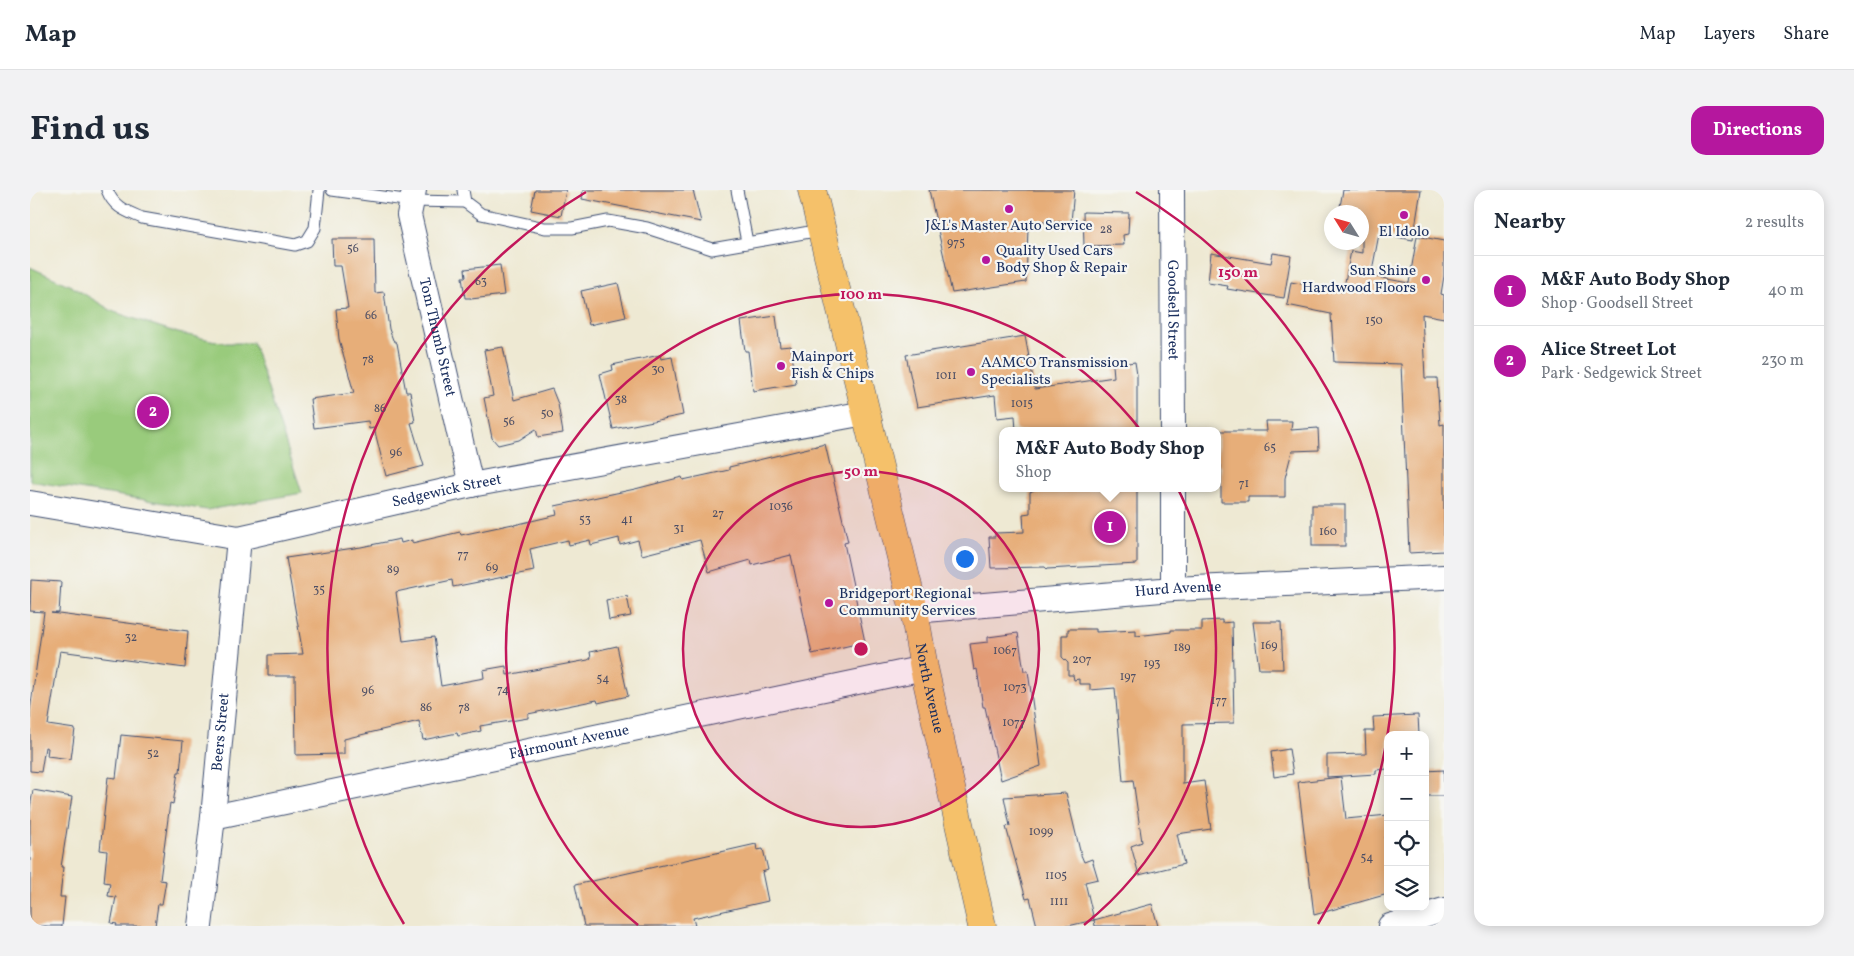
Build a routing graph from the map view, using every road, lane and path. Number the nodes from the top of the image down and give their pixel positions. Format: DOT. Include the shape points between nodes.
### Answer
graph roads {
  1 [pos="108,190"];
  2 [pos="319,190"];
  3 [pos="332,190"];
  4 [pos="463,190"];
  5 [pos="737,190"];
  6 [pos="812,190"];
  7 [pos="1172,190"];
  8 [pos="413,195"];
  9 [pos="465,202"];
  10 [pos="821,230"];
  11 [pos="747,242"];
  12 [pos="865,413"];
  13 [pos="1173,427"];
  14 [pos="471,485"];
  15 [pos="1173,492"];
  16 [pos="30,503"];
  17 [pos="239,538"];
  18 [pos="1444,577"];
  19 [pos="1173,589"];
  20 [pos="914,611"];
  21 [pos="924,668"];
  22 [pos="213,817"];
  23 [pos="1444,910"];
  24 [pos="200,926"];
  25 [pos="982,926"];
  26 [pos="1390,926"];
  1 -- 2 [label="lane" via="111,201 142,218 295,245 307,241 315,228"];
  3 -- 8 [label="lane"];
  4 -- 9 [label="lane"];
  5 -- 11 [label="lane"];
  6 -- 10 [label="main road, North Avenue"];
  7 -- 13 [label="street, Goodsell Street"];
  8 -- 9 [label="lane"];
  8 -- 14 [label="street, Tom Thumb Street" via="410,215"];
  9 -- 11 [label="lane" via="481,214 545,228 572,228 608,221 647,228 712,249"];
  10 -- 11 [label="lane"];
  10 -- 12 [label="main road, North Avenue"];
  12 -- 14 [label="street, Sedgewick Street"];
  12 -- 20 [label="main road, North Avenue"];
  14 -- 17 [label="street, Sedgewick Street"];
  15 -- 19 [label="street"];
  16 -- 17 [label="street, Sedgewick Street"];
  17 -- 22 [label="street, Beers Street"];
  18 -- 19 [label="street, Hurd Avenue"];
  19 -- 20 [label="street, Hurd Avenue"];
  20 -- 21 [label="main road, North Avenue"];
  21 -- 22 [label="street, Fairmount Avenue"];
  21 -- 25 [label="main road, North Avenue"];
  22 -- 24 [label="street, Beers Street"];
  23 -- 26 [label="street"];
}
